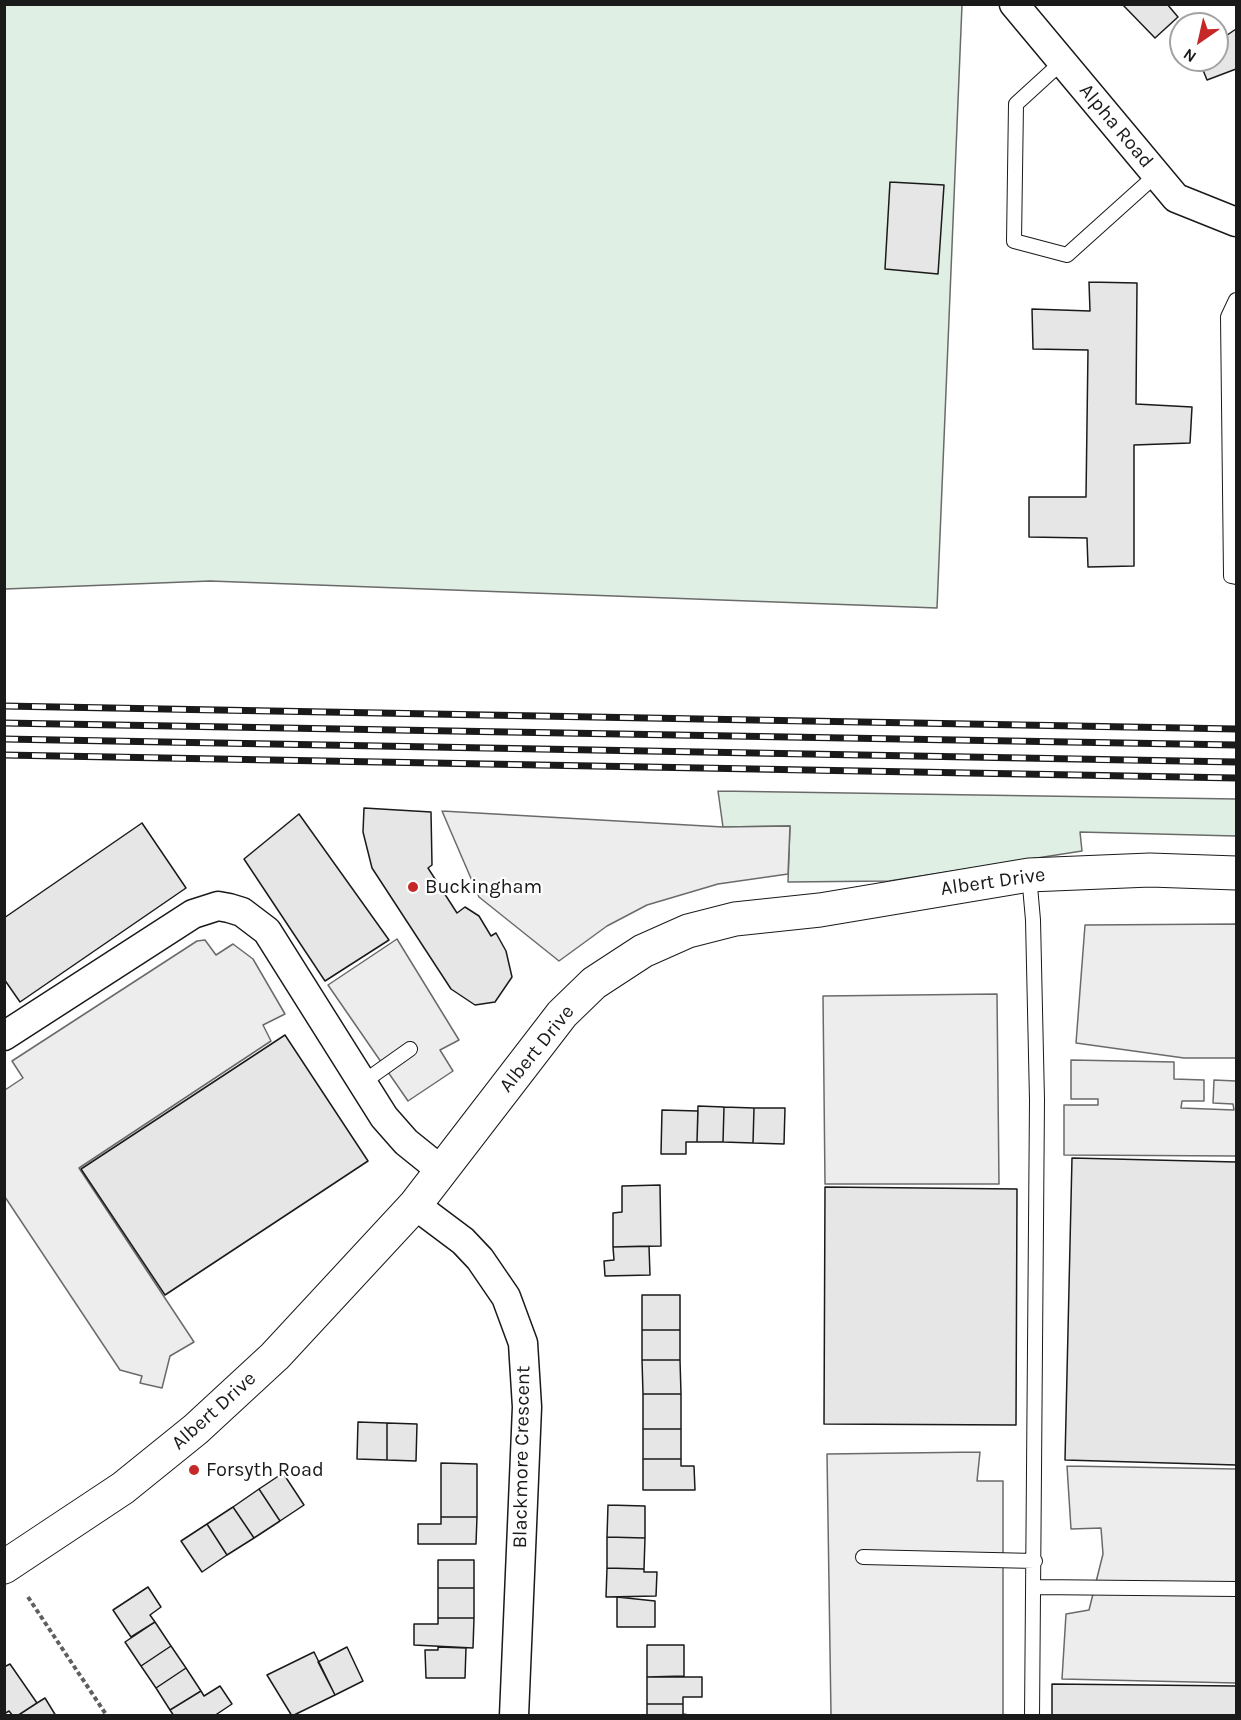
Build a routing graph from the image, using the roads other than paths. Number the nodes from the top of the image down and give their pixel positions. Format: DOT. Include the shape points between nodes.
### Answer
graph roads {
  1 [pos="1014,4"];
  2 [pos="1062,62"];
  3 [pos="1156,175"];
  4 [pos="1236,222"];
  5 [pos="1236,300"];
  6 [pos="1236,577"];
  7 [pos="1236,873"];
  8 [pos="1029,875"];
  9 [pos="5,1036"];
  10 [pos="410,1049"];
  11 [pos="362,1083"];
  12 [pos="442,1171"];
  13 [pos="415,1205"];
  14 [pos="863,1557"];
  15 [pos="1035,1561"];
  16 [pos="4,1567"];
  17 [pos="1035,1587"];
  18 [pos="1236,1589"];
  19 [pos="514,1716"];
  20 [pos="1032,1716"];
  1 -- 2 [label="street, Alpha Road"];
  2 -- 3 [label="street, Alpha Road"];
  2 -- 3 [label="lane" via="1016,104 1014,241 1066,255"];
  3 -- 4 [label="street, Alpha Road" via="1176,198"];
  5 -- 6 [label="lane" via="1228,317 1232,576"];
  7 -- 8 [label="street, Albert Drive" via="1150,870"];
  8 -- 12 [label="street, Albert Drive" via="735,919 688,931 643,951 594,983 562,1014"];
  8 -- 15 [label="lane" via="1034,920 1037,1100"];
  9 -- 11 [label="street" via="193,914 219,906 242,912 267,931"];
  10 -- 11 [label="lane"];
  11 -- 12 [label="street" via="395,1131"];
  12 -- 13 [label="street, Albert Drive"];
  13 -- 16 [label="street, Albert Drive" via="275,1356 196,1429 123,1488"];
  13 -- 19 [label="street, Blackmore Crescent" via="480,1259 506,1297 523,1343 527,1407"];
  14 -- 15 [label="lane"];
  15 -- 17 [label="lane"];
  17 -- 18 [label="lane"];
  17 -- 20 [label="lane"];
}
